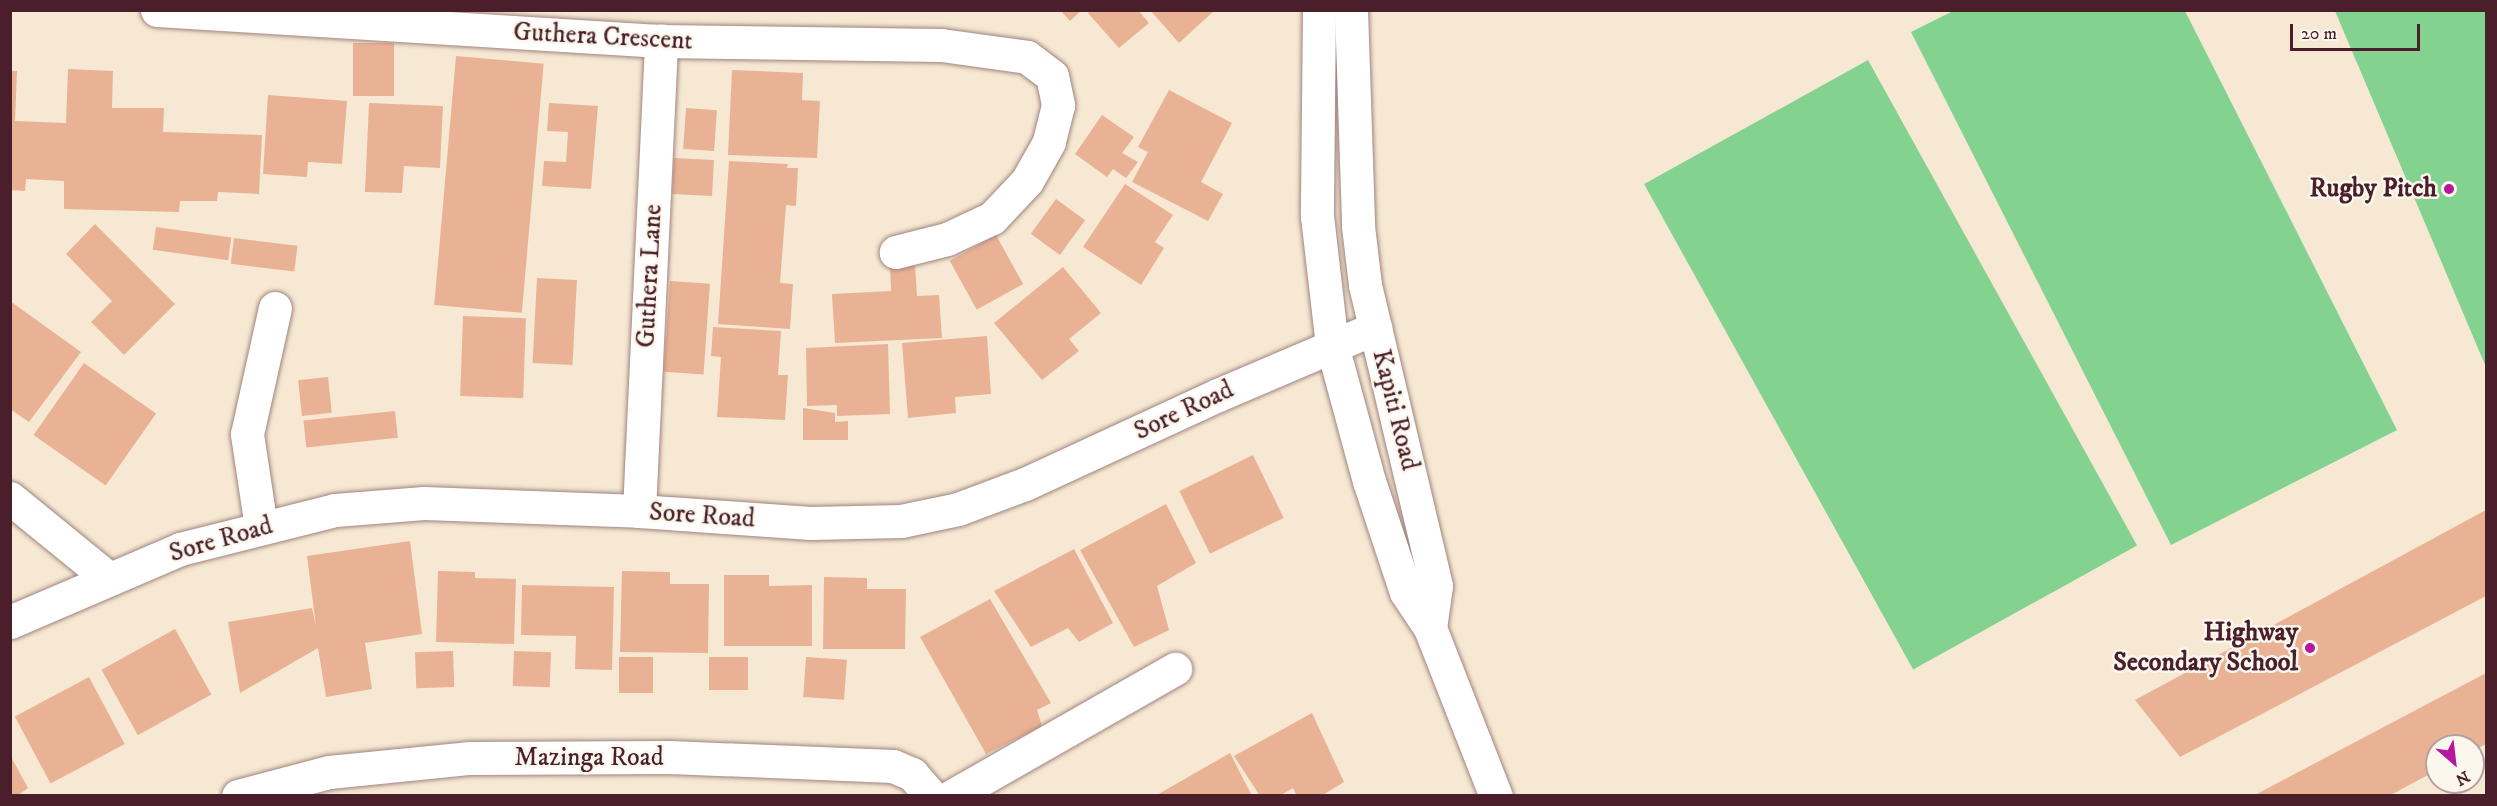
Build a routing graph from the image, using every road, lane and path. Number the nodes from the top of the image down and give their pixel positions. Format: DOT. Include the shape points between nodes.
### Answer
graph roads {
  1 [pos="157,10"];
  2 [pos="1319,10"];
  3 [pos="1351,10"];
  4 [pos="661,41"];
  5 [pos="896,252"];
  6 [pos="275,308"];
  7 [pos="1375,328"];
  8 [pos="1332,345"];
  9 [pos="10,498"];
  10 [pos="639,511"];
  11 [pos="261,527"];
  12 [pos="107,577"];
  13 [pos="10,622"];
  14 [pos="1430,628"];
  15 [pos="1175,669"];
  16 [pos="238,795"];
  17 [pos="931,795"];
  18 [pos="952,795"];
  19 [pos="1496,795"];
  1 -- 4 [label="street, Guthera Crescent"];
  2 -- 8 [label="street" via="1317,216"];
  3 -- 7 [label="street, Kapiti Road" via="1358,226"];
  4 -- 5 [label="street, Guthera Crescent" via="941,45 1027,57 1052,76 1058,105 1049,142 1028,181 992,218 947,239"];
  4 -- 10 [label="street, Guthera Lane"];
  6 -- 11 [label="street" via="247,435"];
  7 -- 8 [label="street, Sore Road"];
  7 -- 14 [label="street, Kapiti Road" via="1436,586"];
  8 -- 10 [label="street, Sore Road" via="1025,484 958,509 901,521 811,523"];
  8 -- 14 [label="street" via="1369,481 1403,582"];
  9 -- 12 [label="street"];
  10 -- 11 [label="street, Sore Road" via="424,503 335,510"];
  11 -- 12 [label="street, Sore Road" via="180,549"];
  12 -- 13 [label="street, Sore Road"];
  14 -- 19 [label="street, Kapiti Road"];
  15 -- 18 [label="street"];
  16 -- 17 [label="street, Mazinga Road" via="329,772 471,758 646,757 893,766 912,774"];
}
